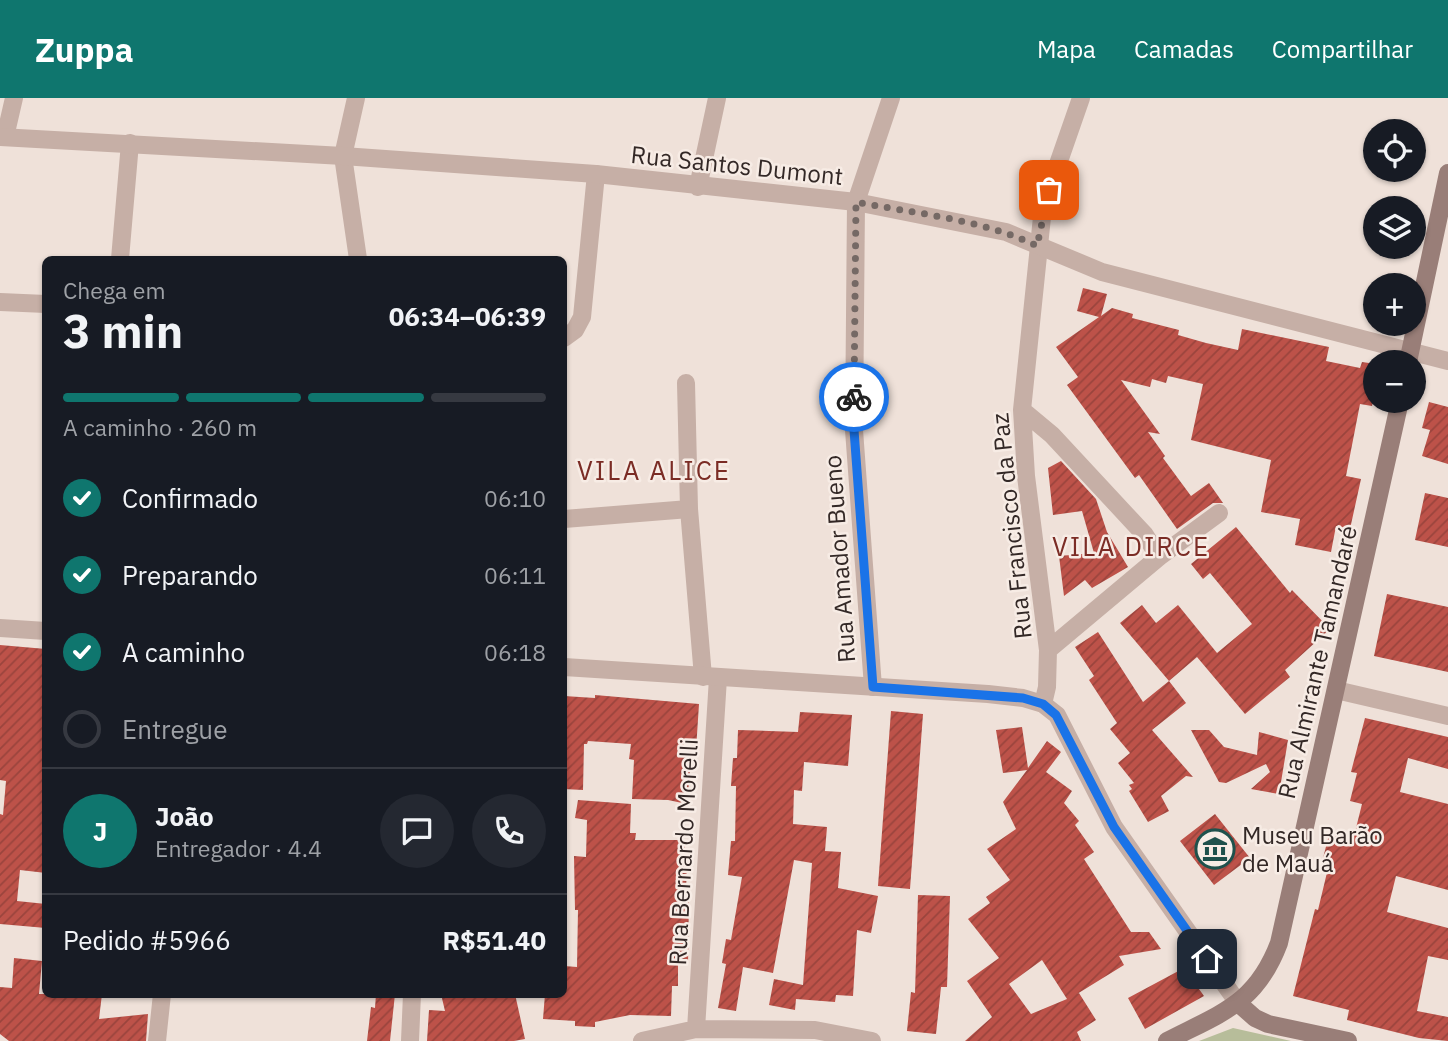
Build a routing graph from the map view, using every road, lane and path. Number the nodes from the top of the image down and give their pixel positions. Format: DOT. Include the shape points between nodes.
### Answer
graph roads {
  1 [pos="14,98"];
  2 [pos="356,98"];
  3 [pos="717,98"];
  4 [pos="891,98"];
  5 [pos="1082,98"];
  6 [pos="3,137"];
  7 [pos="130,143"];
  8 [pos="343,156"];
  9 [pos="1448,173"];
  10 [pos="596,174"];
  11 [pos="698,187"];
  12 [pos="856,202"];
  13 [pos="1037,246"];
  14 [pos="120,256"];
  15 [pos="358,256"];
  16 [pos="0,302"];
  17 [pos="42,304"];
  18 [pos="567,336"];
  19 [pos="1384,350"];
  20 [pos="1410,350"];
  21 [pos="1426,359"];
  22 [pos="1448,361"];
  23 [pos="687,383"];
  24 [pos="1022,410"];
  25 [pos="1397,413"];
  26 [pos="689,509"];
  27 [pos="1219,513"];
  28 [pos="567,519"];
  29 [pos="1159,557"];
  30 [pos="0,628"];
  31 [pos="42,631"];
  32 [pos="1048,650"];
  33 [pos="567,667"];
  34 [pos="710,677"];
  35 [pos="873,687"];
  36 [pos="1336,690"];
  37 [pos="1043,704"];
  38 [pos="1448,716"];
  39 [pos="162,998"];
  40 [pos="412,998"];
  41 [pos="1238,1003"];
  42 [pos="696,1029"];
  43 [pos="820,1035"];
  44 [pos="1174,1039"];
  45 [pos="157,1041"];
  46 [pos="410,1041"];
  47 [pos="642,1041"];
  48 [pos="872,1041"];
  49 [pos="1348,1041"];
  1 -- 6 [label="street"];
  2 -- 8 [label="street"];
  3 -- 11 [label="street"];
  4 -- 12 [label="street, Rua Amador Bueno"];
  5 -- 13 [label="street, Rua Francisco da Paz" via="1049,190"];
  6 -- 7 [label="street, Rua Santos Dumont"];
  7 -- 8 [label="street, Rua Santos Dumont"];
  7 -- 14 [label="street"];
  8 -- 10 [label="street, Rua Santos Dumont"];
  8 -- 15 [label="street"];
  9 -- 20 [label="main road"];
  10 -- 11 [label="street, Rua Santos Dumont"];
  10 -- 18 [label="street" via="582,317"];
  11 -- 12 [label="street, Rua Santos Dumont"];
  12 -- 13 [label="street, Rua Santos Dumont" via="993,229"];
  12 -- 35 [label="street, Rua Amador Bueno" via="854,430"];
  13 -- 19 [label="street, Rua Santos Dumont" via="1102,272"];
  13 -- 24 [label="street, Rua Francisco da Paz"];
  16 -- 17 [label="street"];
  21 -- 22 [label="street, Rua Santos Dumont"];
  23 -- 26 [label="street, Rua Bernardo Morelli"];
  24 -- 29 [label="street" via="1052,435 1145,535"];
  24 -- 32 [label="street, Rua Francisco da Paz"];
  25 -- 36 [label="main road, Rua Almirante Tamandaré"];
  26 -- 28 [label="street"];
  26 -- 34 [label="street, Rua Bernardo Morelli"];
  27 -- 29 [label="street"];
  29 -- 32 [label="street"];
  30 -- 31 [label="street"];
  32 -- 37 [label="street, Rua Francisco da Paz"];
  33 -- 34 [label="street"];
  34 -- 35 [label="street"];
  34 -- 42 [label="street, Rua Bernardo Morelli"];
  35 -- 37 [label="street" via="988,694"];
  36 -- 38 [label="street"];
  36 -- 41 [label="main road, Rua Almirante Tamandaré" via="1279,943 1270,968"];
  37 -- 41 [label="street" via="1068,733 1114,827"];
  39 -- 45 [label="street"];
  40 -- 46 [label="street"];
  41 -- 44 [label="main road, Rua Almirante Tamandaré"];
  41 -- 49 [label="main road" via="1268,1024"];
  42 -- 43 [label="street"];
  42 -- 47 [label="street"];
  43 -- 48 [label="street"];
}
